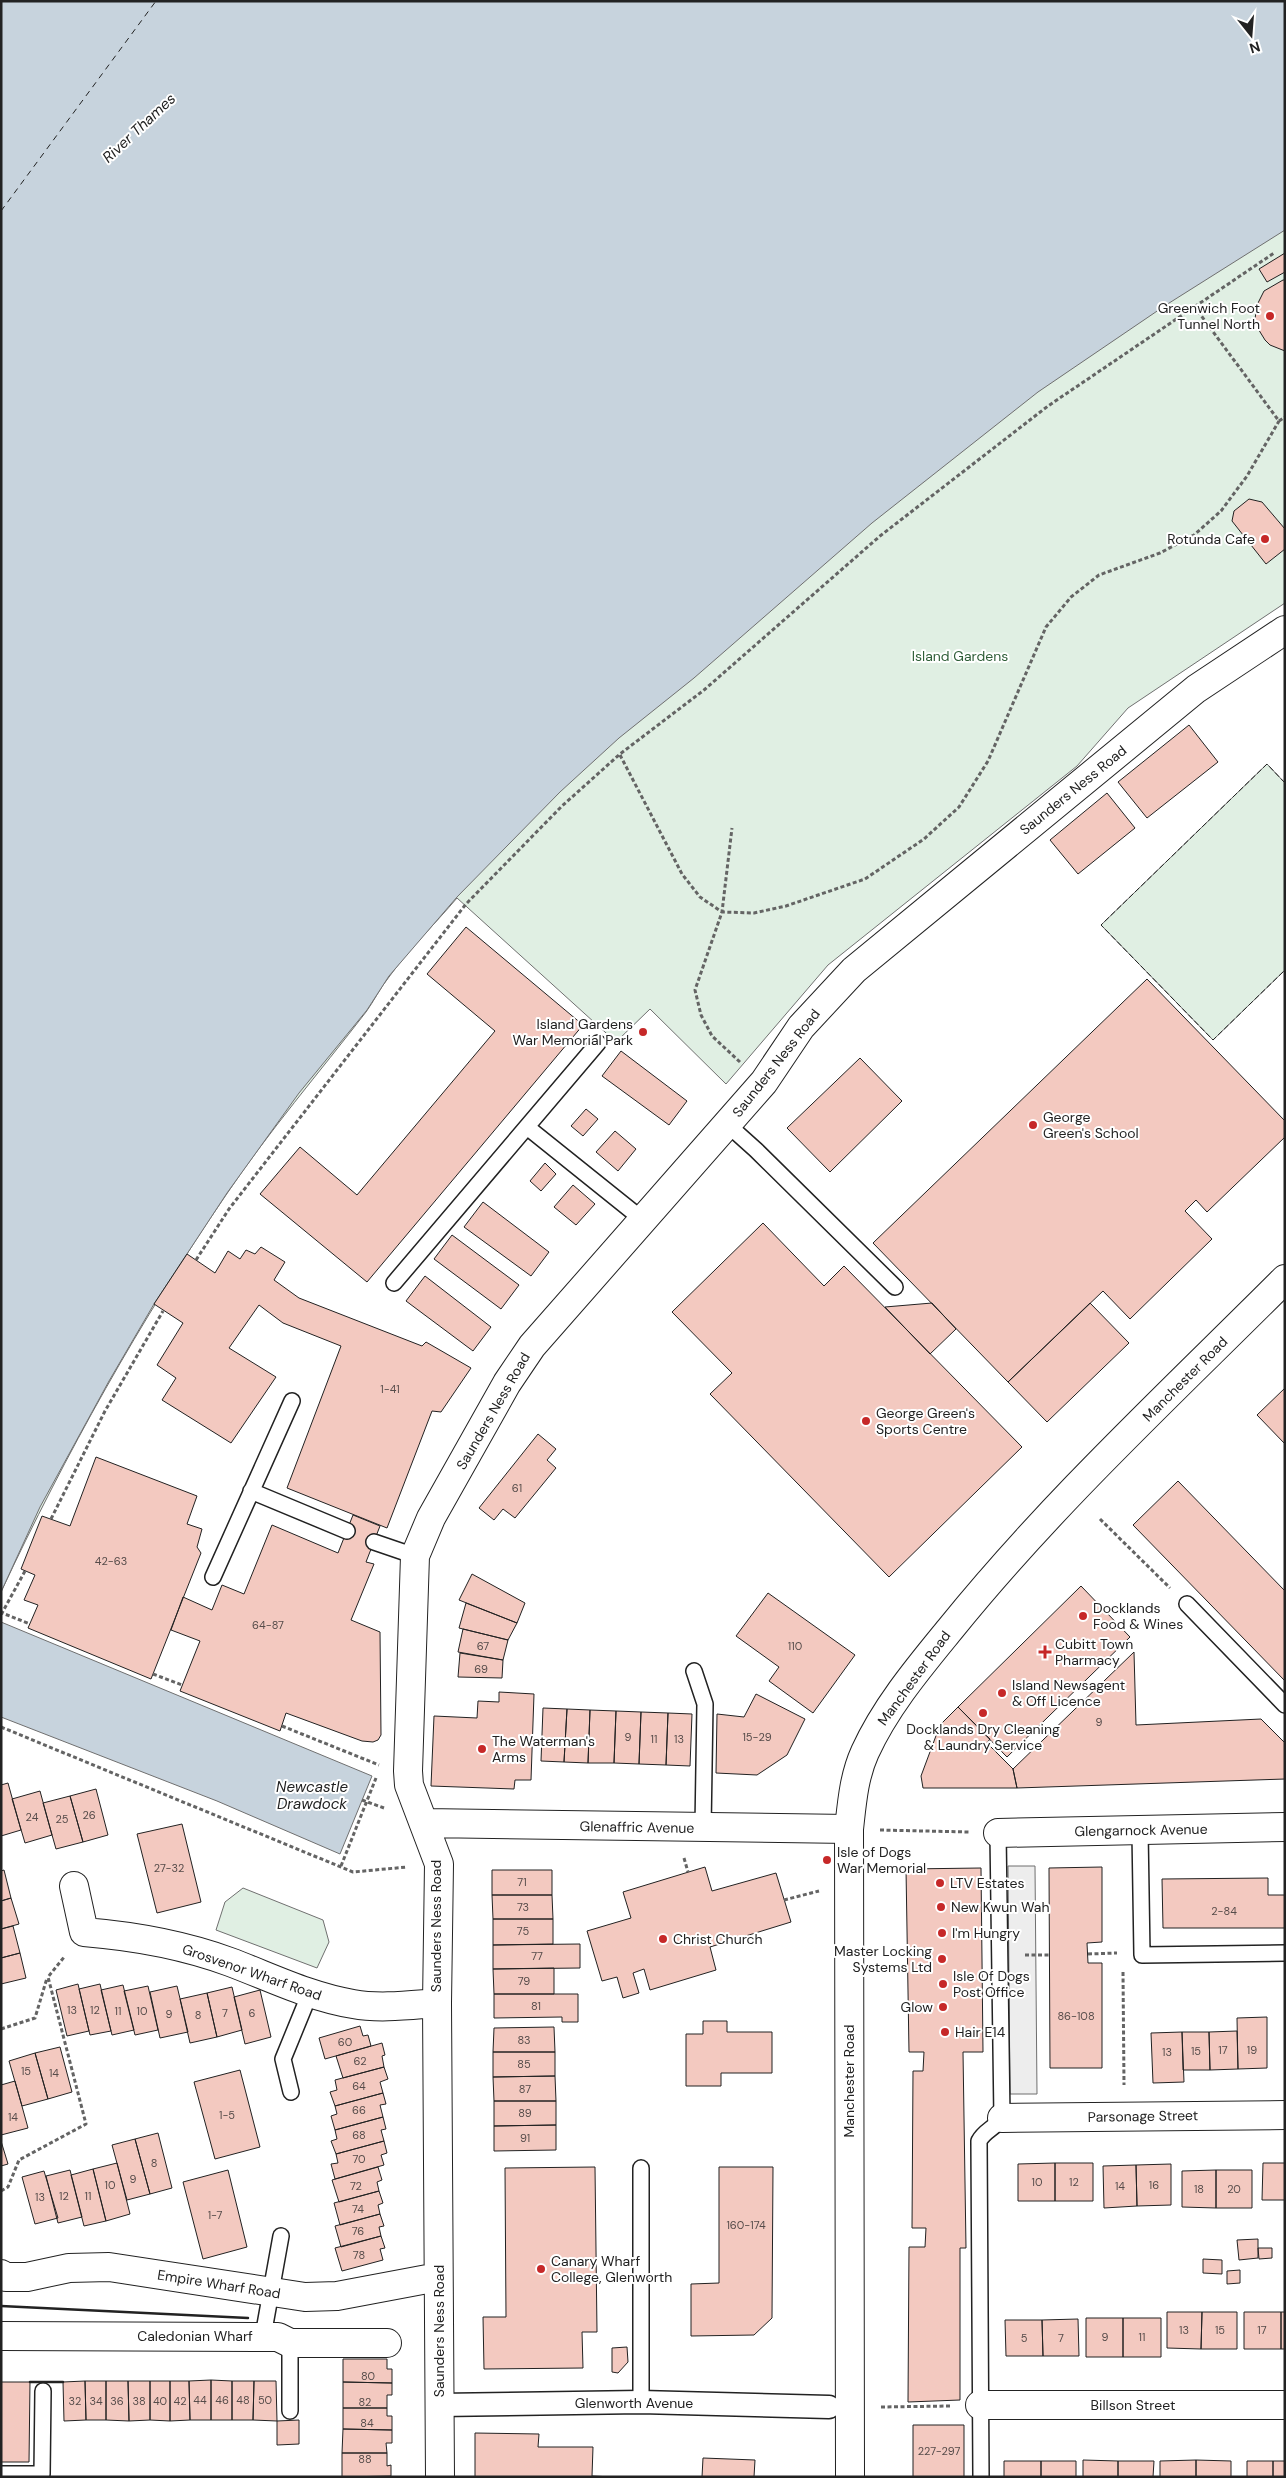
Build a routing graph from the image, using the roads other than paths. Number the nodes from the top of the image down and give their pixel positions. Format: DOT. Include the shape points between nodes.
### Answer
graph roads {
  1 [pos="1285,630"];
  2 [pos="598,1042"];
  3 [pos="727,1124"];
  4 [pos="527,1127"];
  5 [pos="643,1220"];
  6 [pos="1285,1279"];
  7 [pos="394,1283"];
  8 [pos="895,1287"];
  9 [pos="292,1402"];
  10 [pos="251,1491"];
  11 [pos="347,1531"];
  12 [pos="374,1542"];
  13 [pos="415,1556"];
  14 [pos="213,1577"];
  15 [pos="1187,1604"];
  16 [pos="694,1671"];
  17 [pos="1285,1705"];
  18 [pos="424,1823"];
  19 [pos="1285,1827"];
  20 [pos="703,1828"];
  21 [pos="849,1829"];
  22 [pos="1140,1831"];
  23 [pos="998,1833"];
  24 [pos="74,1886"];
  25 [pos="1285,1953"];
  26 [pos="310,1993"];
  27 [pos="437,2003"];
  28 [pos="291,2092"];
  29 [pos="1285,2115"];
  30 [pos="1002,2118"];
  31 [pos="641,2168"];
  32 [pos="281,2236"];
  33 [pos="1,2274"];
  34 [pos="438,2277"];
  35 [pos="272,2292"];
  36 [pos="1,2336"];
  37 [pos="264,2336"];
  38 [pos="387,2343"];
  39 [pos="290,2344"];
  40 [pos="43,2391"];
  41 [pos="642,2402"];
  42 [pos="439,2404"];
  43 [pos="980,2405"];
  44 [pos="1285,2405"];
  45 [pos="829,2407"];
  46 [pos="290,2411"];
  47 [pos="1,2474"];
  48 [pos="440,2477"];
  49 [pos="850,2477"];
  50 [pos="981,2477"];
  1 -- 3 [label="street, Saunders Ness Road" via="1196,689 854,970 802,1027 764,1082"];
  2 -- 4 [label="lane"];
  3 -- 5 [label="street, Saunders Ness Road"];
  3 -- 8 [label="lane"];
  4 -- 5 [label="lane"];
  4 -- 7 [label="lane"];
  5 -- 13 [label="street, Saunders Ness Road" via="532,1346 507,1383 431,1518"];
  6 -- 21 [label="street, Manchester Road" via="1028,1538 930,1654 884,1716 865,1753 853,1790"];
  9 -- 10 [label="lane"];
  10 -- 11 [label="lane"];
  10 -- 14 [label="lane"];
  12 -- 13 [label="lane"];
  13 -- 18 [label="street, Saunders Ness Road" via="408,1771 409,1785"];
  15 -- 17 [label="lane"];
  16 -- 20 [label="lane" via="706,1704"];
  18 -- 20 [label="street, Glenaffric Avenue"];
  18 -- 27 [label="street, Saunders Ness Road" via="439,1864"];
  19 -- 22 [label="street, Glengarnock Avenue"];
  20 -- 21 [label="street, Glenaffric Avenue"];
  21 -- 49 [label="street, Manchester Road"];
  22 -- 23 [label="street, Glengarnock Avenue"];
  22 -- 25 [label="lane" via="1142,1955"];
  23 -- 30 [label="lane"];
  24 -- 26 [label="street, Grosvenor Wharf Road" via="84,1932 163,1943 228,1961"];
  26 -- 27 [label="street, Grosvenor Wharf Road" via="354,2005"];
  26 -- 28 [label="lane" via="283,2059"];
  27 -- 34 [label="street, Saunders Ness Road"];
  29 -- 30 [label="street, Parsonage Street"];
  30 -- 43 [label="lane" via="979,2141"];
  31 -- 41 [label="lane"];
  32 -- 35 [label="lane"];
  33 -- 35 [label="street, Empire Wharf Road" via="27,2277 68,2268 109,2267"];
  34 -- 35 [label="street, Empire Wharf Road" via="337,2296 305,2297"];
  34 -- 42 [label="street, Saunders Ness Road"];
  35 -- 37 [label="lane"];
  36 -- 37 [label="street, Caledonian Wharf"];
  37 -- 39 [label="street, Caledonian Wharf" via="278,2336"];
  38 -- 39 [label="street, Caledonian Wharf"];
  39 -- 46 [label="lane"];
  40 -- 47 [label="lane" via="42,2474"];
  41 -- 42 [label="street, Glenworth Avenue"];
  41 -- 45 [label="street, Glenworth Avenue"];
  42 -- 48 [label="street, Saunders Ness Road"];
  43 -- 44 [label="street, Billson Street"];
  43 -- 50 [label="lane"];
}
